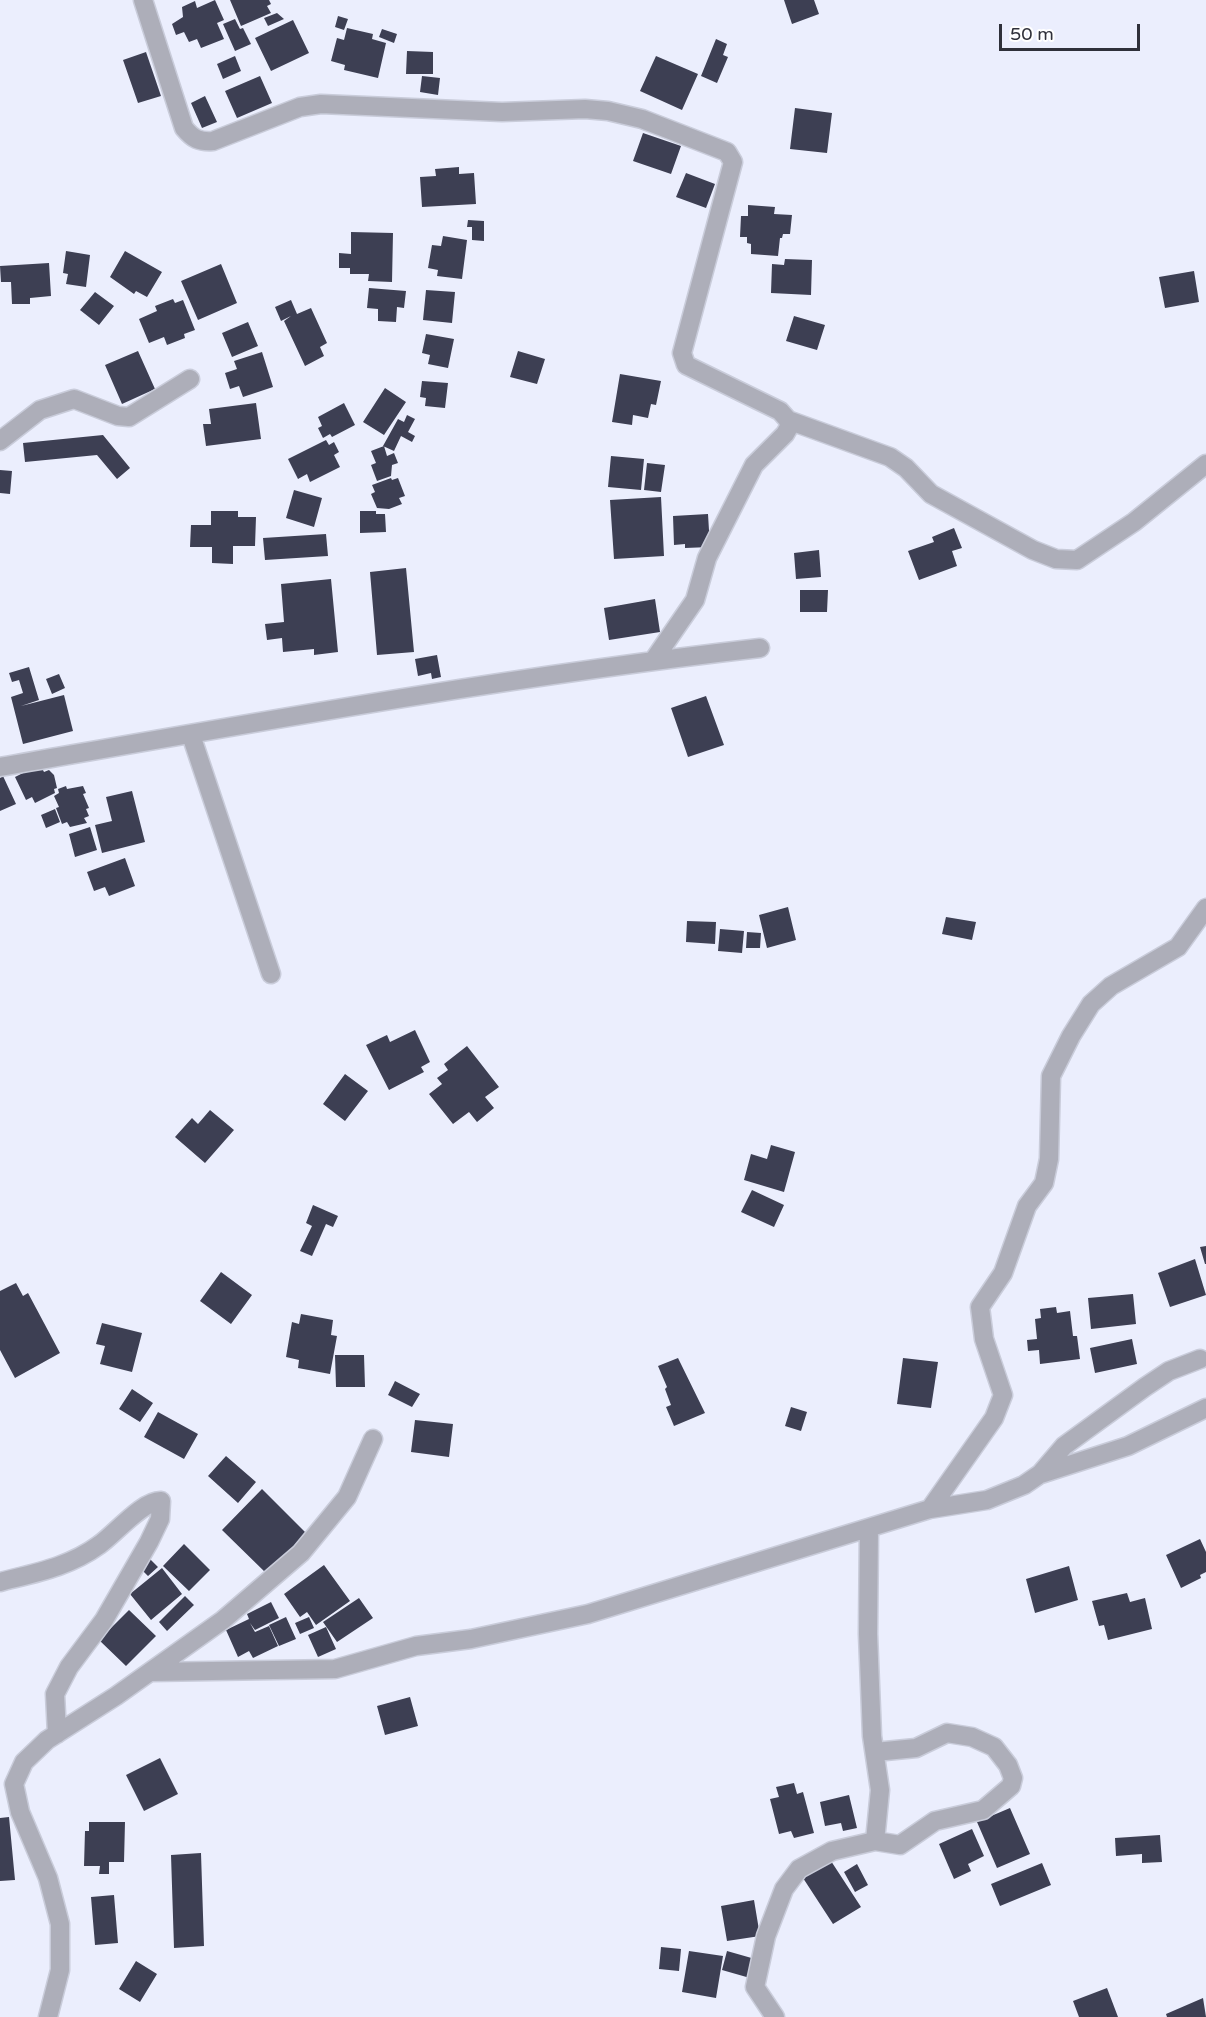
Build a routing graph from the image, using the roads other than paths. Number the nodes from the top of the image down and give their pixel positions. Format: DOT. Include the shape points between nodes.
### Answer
graph roads {
  1 [pos="143,0"];
  2 [pos="190,379"];
  3 [pos="788,420"];
  4 [pos="0,441"];
  5 [pos="1206,464"];
  6 [pos="760,648"];
  7 [pos="653,661"];
  8 [pos="191,735"];
  9 [pos="0,767"];
  10 [pos="1206,908"];
  11 [pos="271,974"];
  12 [pos="1200,1359"];
  13 [pos="1206,1408"];
  14 [pos="373,1439"];
  15 [pos="1040,1474"];
  16 [pos="930,1509"];
  17 [pos="869,1528"];
  18 [pos="0,1582"];
  19 [pos="151,1672"];
  20 [pos="57,1734"];
  21 [pos="875,1752"];
  22 [pos="875,1841"];
  23 [pos="48,2017"];
  24 [pos="775,2017"];
  1 -- 3 [label="street" via="184,128 201,142 213,141 300,107 321,104 502,112 585,109 642,119 727,152 733,162 682,353 686,365 780,411"];
  2 -- 4 [label="street" via="129,417 69,400 40,410"];
  3 -- 5 [label="street" via="890,457 931,495 1056,559 1077,560 1134,522"];
  3 -- 7 [label="street" via="785,434 754,465 707,558 695,600"];
  6 -- 7 [label="street"];
  7 -- 8 [label="street"];
  8 -- 9 [label="street"];
  8 -- 11 [label="street"];
  10 -- 16 [label="street" via="1178,947 1111,986 1091,1004 1051,1076 1049,1159 1044,1183 1027,1206 1003,1273 980,1307 984,1339 1003,1395 994,1418"];
  12 -- 15 [label="street" via="1169,1371 1145,1387 1064,1446"];
  13 -- 15 [label="street" via="1128,1446"];
  14 -- 19 [label="street" via="347,1497 301,1553 223,1620"];
  15 -- 16 [label="street" via="987,1500"];
  16 -- 17 [label="street"];
  17 -- 19 [label="street" via="588,1614 492,1635 416,1646 335,1669"];
  17 -- 21 [label="street" via="868,1634"];
  18 -- 20 [label="street" via="63,1566 97,1546 142,1506 161,1501 160,1518 149,1542 55,1694"];
  19 -- 20 [label="street"];
  20 -- 23 [label="street" via="24,1762 14,1784 20,1812 48,1878 60,1924 60,1970"];
  21 -- 22 [label="street" via="880,1790"];
  21 -- 22 [label="street" via="916,1748 948,1733 972,1737 994,1746 1013,1778 1011,1786 983,1810 935,1821 900,1845"];
  22 -- 24 [label="street" via="832,1851 814,1860 799,1869 784,1889 766,1936 755,1987"];
}
